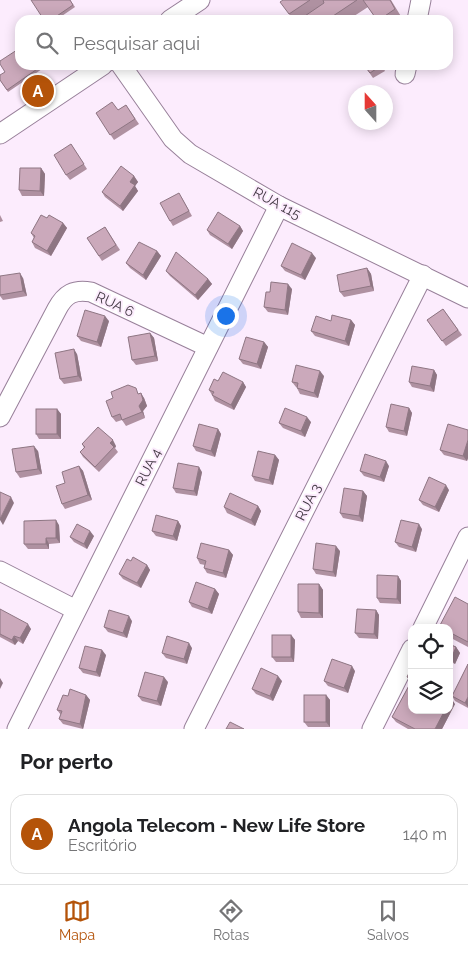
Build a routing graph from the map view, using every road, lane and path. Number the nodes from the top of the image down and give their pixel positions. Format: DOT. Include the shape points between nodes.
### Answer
graph roads {
  1 [pos="421,0"];
  2 [pos="196,1"];
  3 [pos="177,15"];
  4 [pos="418,15"];
  5 [pos="96,70"];
  6 [pos="125,70"];
  7 [pos="0,134"];
  8 [pos="279,206"];
  9 [pos="423,275"];
  10 [pos="468,298"];
  11 [pos="208,347"];
  12 [pos="0,417"];
  13 [pos="468,537"];
  14 [pos="0,571"];
  15 [pos="76,610"];
  16 [pos="425,624"];
  17 [pos="408,658"];
  18 [pos="17,729"];
  19 [pos="194,729"];
  20 [pos="372,729"];
  1 -- 4 [label="street"];
  2 -- 3 [label="street"];
  5 -- 7 [label="street"];
  6 -- 8 [label="street, RUA 115" via="173,138 190,154"];
  8 -- 9 [label="street, RUA 115"];
  8 -- 11 [label="street, RUA 4"];
  9 -- 10 [label="street, RUA 115"];
  9 -- 19 [label="street, RUA 3"];
  11 -- 12 [label="street, RUA 6" via="90,292 70,292 57,308"];
  11 -- 15 [label="street, RUA 4"];
  13 -- 16 [label="street"];
  14 -- 15 [label="street"];
  15 -- 18 [label="street, RUA 4"];
  17 -- 20 [label="street"];
}
